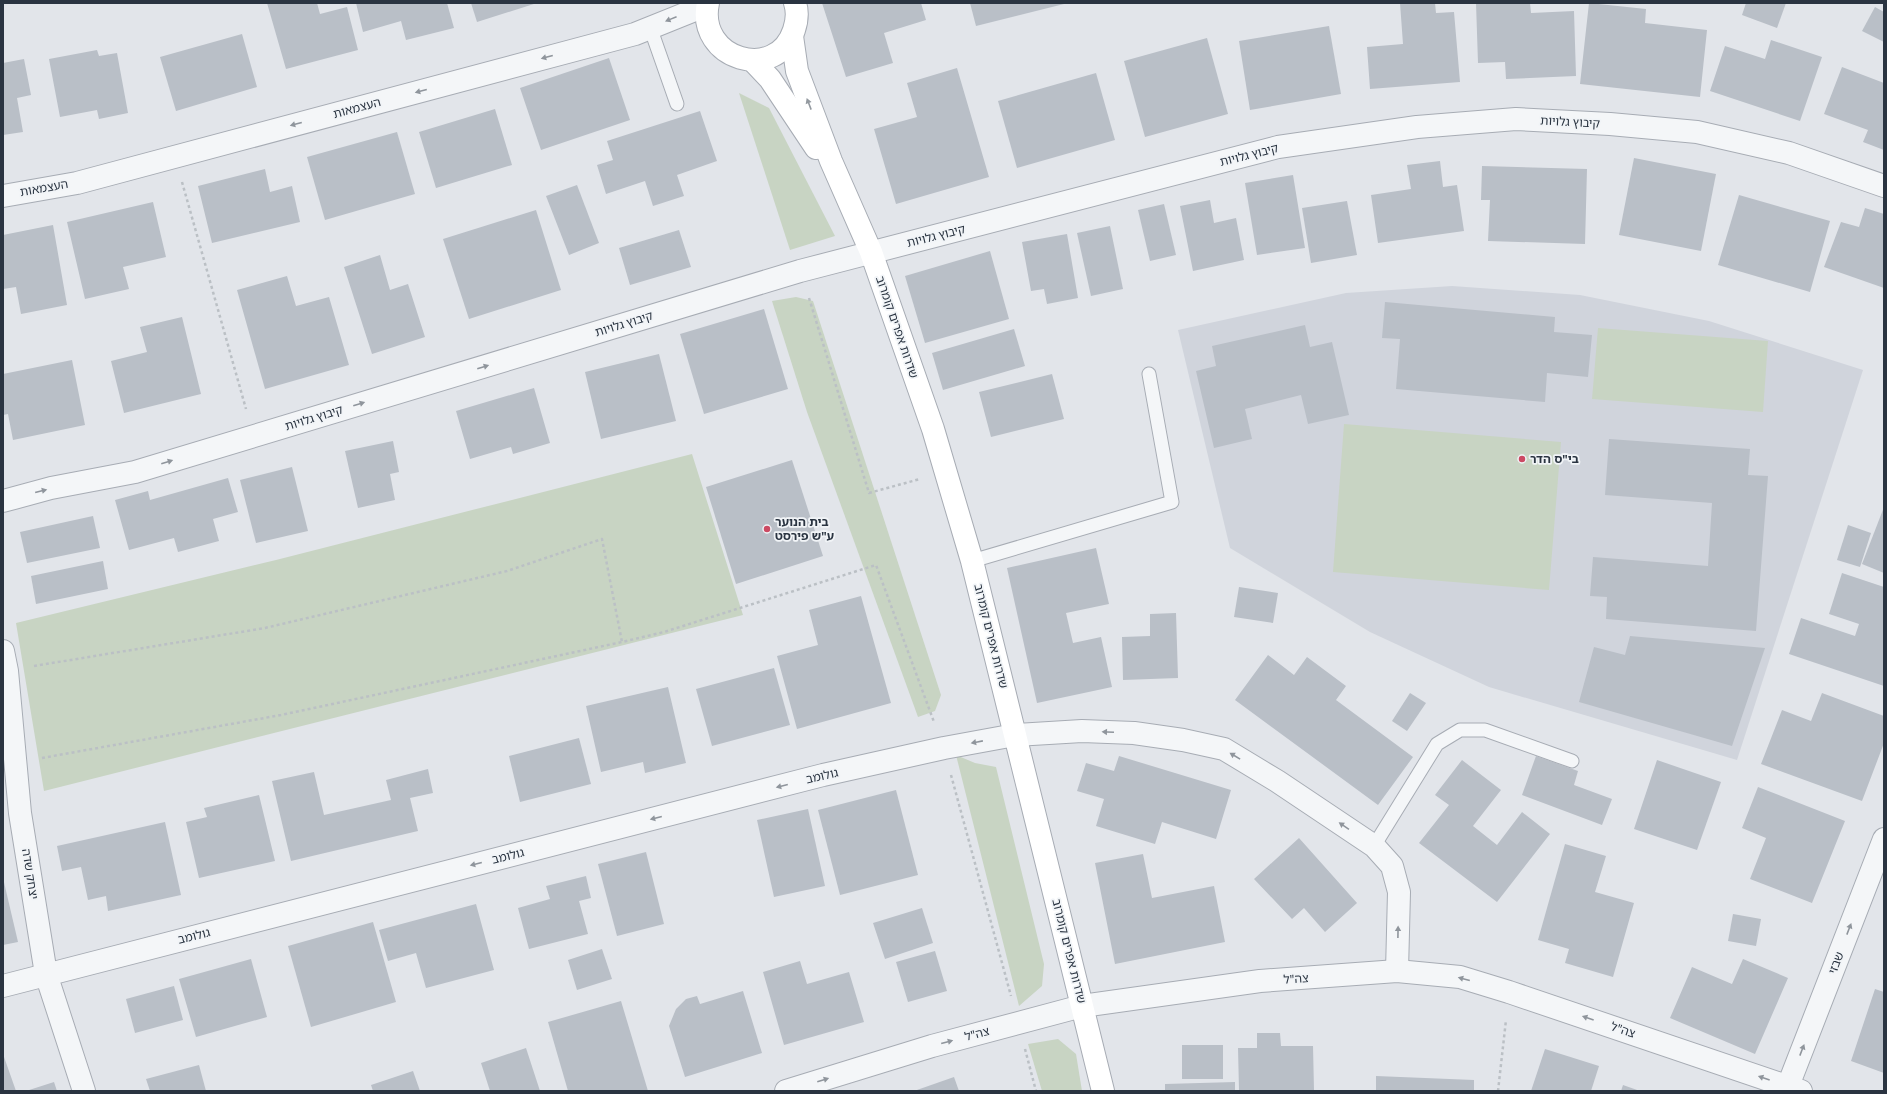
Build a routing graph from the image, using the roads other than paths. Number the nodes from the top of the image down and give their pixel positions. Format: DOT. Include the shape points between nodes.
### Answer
graph roads {
  1 [pos="795,3"];
  2 [pos="707,4"];
  3 [pos="650,27"];
  4 [pos="792,36"];
  5 [pos="753,60"];
  6 [pos="677,104"];
  7 [pos="1884,186"];
  8 [pos="844,193"];
  9 [pos="3,196"];
  10 [pos="871,252"];
  11 [pos="1149,374"];
  12 [pos="3,501"];
  13 [pos="972,561"];
  14 [pos="5,661"];
  15 [pos="8,727"];
  16 [pos="1015,735"];
  17 [pos="1572,761"];
  18 [pos="1884,839"];
  19 [pos="1374,846"];
  20 [pos="1397,971"];
  21 [pos="46,974"];
  22 [pos="3,986"];
  23 [pos="1082,1006"];
  24 [pos="1794,1089"];
  25 [pos="84,1091"];
  26 [pos="786,1091"];
  27 [pos="1103,1091"];
  1 -- 4 [label="street" via="797,22"];
  2 -- 3 [label="street, העצמאות, one-way"];
  2 -- 5 [label="street" via="709,32 716,44 726,53"];
  3 -- 6 [label="lane"];
  3 -- 9 [label="street, העצמאות, one-way" via="635,34 77,182"];
  4 -- 5 [label="street" via="776,54"];
  8 -- 4 [label="street, שדרות אפרים קומרוב, one-way" via="797,71"];
  5 -- 8 [label="street, שדרות אפרים קומרוב" via="770,79"];
  7 -- 10 [label="street, קיבוץ גלויות" via="1789,153 1697,132 1516,119 1417,126 1278,147"];
  8 -- 10 [label="street, שדרות אפרים קומרוב"];
  12 -- 10 [label="street, קיבוץ גלויות, one-way" via="51,488 136,472 800,271"];
  10 -- 13 [label="street, שדרות אפרים קומרוב" via="933,429"];
  11 -- 13 [label="lane" via="1172,502"];
  13 -- 16 [label="street, שדרות אפרים קומרוב"];
  14 -- 15 [label="street, יצחק שדה"];
  15 -- 21 [label="street, יצחק שדה"];
  19 -- 16 [label="street, גולומב, one-way" via="1224,749 1134,733 1082,731"];
  16 -- 21 [label="street, גולומב, one-way" via="815,777"];
  16 -- 23 [label="street, שדרות אפרים קומרוב"];
  17 -- 19 [label="lane" via="1485,730 1460,730 1437,744"];
  24 -- 18 [label="street, שבזי, one-way"];
  20 -- 19 [label="street, גולומב, one-way" via="1399,892 1392,866"];
  20 -- 23 [label="street, צה\"ל" via="1260,981"];
  24 -- 20 [label="street, צה\"ל, one-way" via="1460,977"];
  21 -- 22 [label="street, גולומב"];
  21 -- 25 [label="street, יצחק שדה"];
  26 -- 23 [label="street, צה\"ל, one-way" via="932,1046"];
  23 -- 27 [label="street, שדרות אפרים קומרוב"];
}
